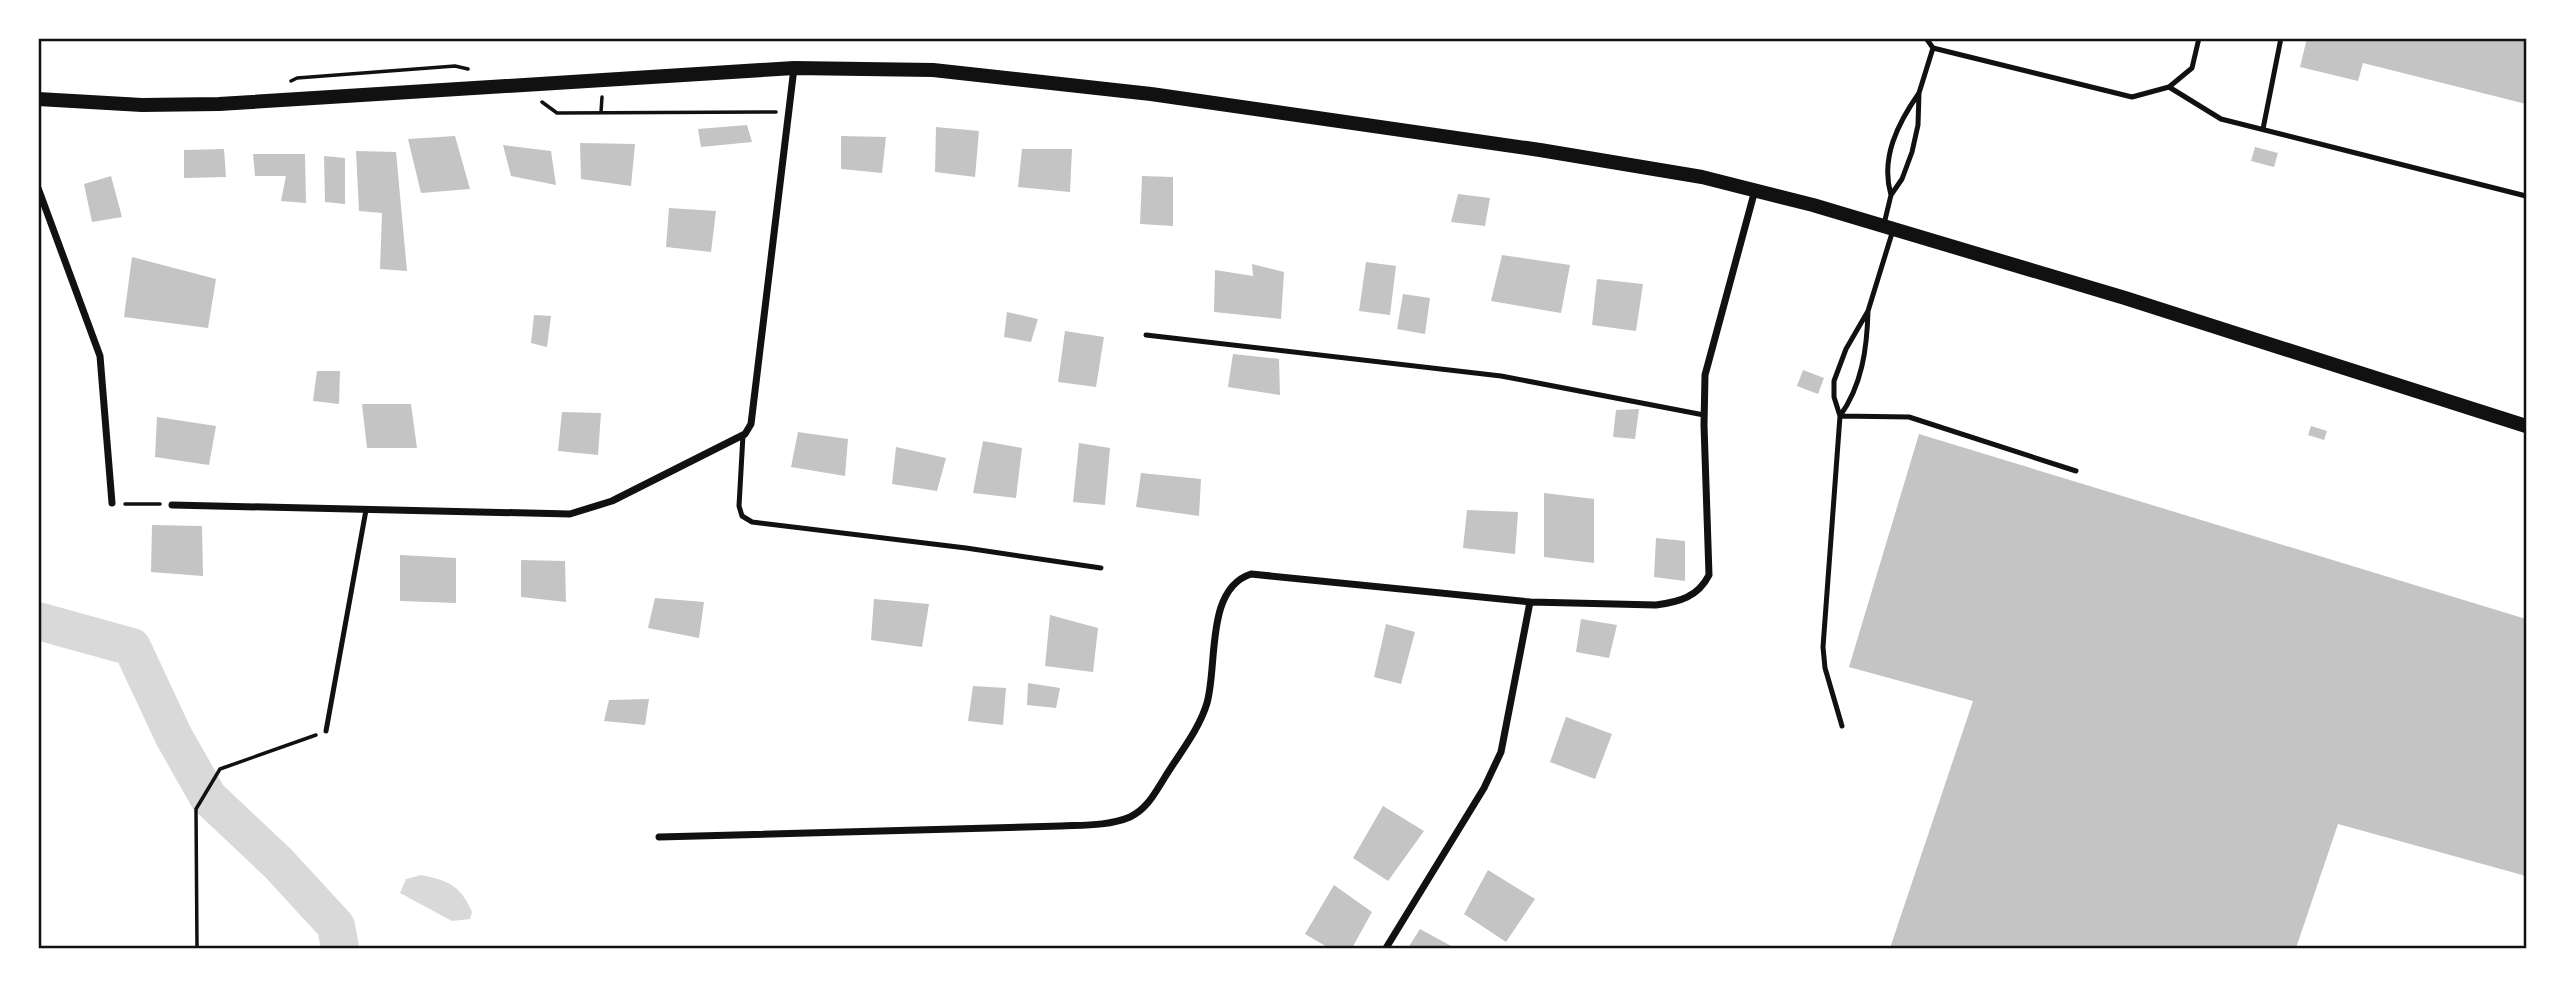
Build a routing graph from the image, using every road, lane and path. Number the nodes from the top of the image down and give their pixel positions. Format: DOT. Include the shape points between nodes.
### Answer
graph roads {
  1 [pos="1926,38"];
  2 [pos="2199,38"];
  3 [pos="2281,38"];
  4 [pos="1933,48"];
  5 [pos="794,68"];
  6 [pos="2169,87"];
  7 [pos="1919,93"];
  8 [pos="602,94"];
  9 [pos="38,99"];
  10 [pos="536,99"];
  11 [pos="789,112"];
  12 [pos="601,113"];
  13 [pos="2263,129"];
  14 [pos="38,188"];
  15 [pos="1755,189"];
  16 [pos="1891,195"];
  17 [pos="2526,196"];
  18 [pos="1888,229"];
  19 [pos="1868,311"];
  20 [pos="1146,335"];
  21 [pos="1704,415"];
  22 [pos="1840,416"];
  23 [pos="2526,426"];
  24 [pos="743,435"];
  25 [pos="2076,471"];
  26 [pos="112,503"];
  27 [pos="172,505"];
  28 [pos="366,510"];
  29 [pos="1101,568"];
  30 [pos="1530,602"];
  31 [pos="1842,726"];
  32 [pos="326,731"];
  33 [pos="659,837"];
  34 [pos="197,948"];
  35 [pos="1386,948"];
  1 -- 4 [label="lane"];
  2 -- 6 [label="lane" via="2192,68"];
  3 -- 13 [label="lane"];
  4 -- 6 [label="lane" via="2132,97"];
  4 -- 7 [label="lane"];
  5 -- 9 [label="main road" via="219,104"];
  5 -- 11 [label="street"];
  5 -- 15 [label="main road" via="933,70 1151,94 1540,150"];
  6 -- 13 [label="lane" via="2221,119"];
  7 -- 16 [label="lane" via="1912,152"];
  7 -- 16 [label="lane" via="1902,118 1888,161"];
  8 -- 12 [label="path"];
  10 -- 12 [label="path" via="557,113"];
  11 -- 12 [label="path"];
  11 -- 24 [label="street" via="751,424"];
  13 -- 17 [label="lane"];
  14 -- 26 [label="street" via="100,356"];
  15 -- 18 [label="main road"];
  15 -- 21 [label="street" via="1705,375"];
  16 -- 18 [label="lane"];
  18 -- 19 [label="lane"];
  18 -- 23 [label="main road" via="2125,298"];
  19 -- 22 [label="lane" via="1861,370"];
  19 -- 22 [label="lane" via="1834,381"];
  20 -- 21 [label="lane" via="1500,376"];
  21 -- 30 [label="street" via="1709,575 1703,587 1677,602 1656,605"];
  22 -- 25 [label="lane" via="1909,417"];
  22 -- 31 [label="lane" via="1823,647"];
  24 -- 28 [label="street" via="612,501 570,514"];
  24 -- 29 [label="lane" via="739,506 742,516 752,522"];
  26 -- 27 [label="path"];
  27 -- 28 [label="street"];
  28 -- 32 [label="lane"];
  30 -- 33 [label="street" via="1251,574 1239,578 1223,598 1206,705 1196,728 1147,805 1130,817 1106,823"];
  30 -- 35 [label="street" via="1501,752 1484,788"];
  32 -- 34 [label="path" via="220,769 196,809"];
}
